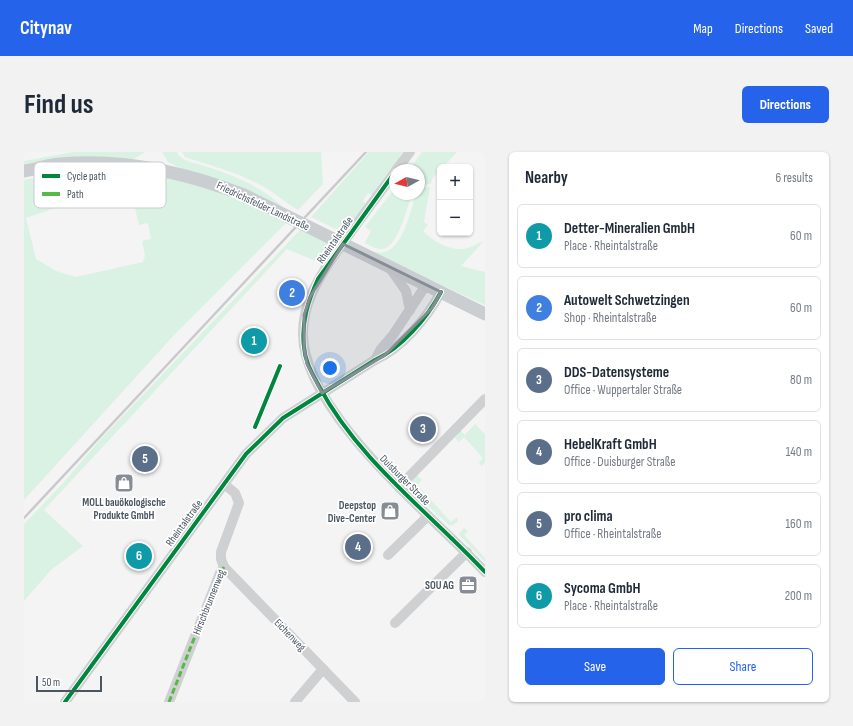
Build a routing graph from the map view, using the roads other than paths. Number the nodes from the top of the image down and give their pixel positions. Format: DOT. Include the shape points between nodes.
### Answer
graph roads {
  1 [pos="410,152"];
  2 [pos="401,164"];
  3 [pos="34,169"];
  4 [pos="24,171"];
  5 [pos="166,171"];
  6 [pos="389,180"];
  7 [pos="388,266"];
  8 [pos="426,285"];
  9 [pos="441,292"];
  10 [pos="410,310"];
  11 [pos="485,314"];
  12 [pos="375,360"];
  13 [pos="322,393"];
  14 [pos="485,399"];
  15 [pos="224,484"];
  16 [pos="399,487"];
  17 [pos="428,516"];
  18 [pos="467,552"];
  19 [pos="388,555"];
  20 [pos="224,567"];
  21 [pos="485,572"];
  22 [pos="395,623"];
  23 [pos="323,669"];
  24 [pos="65,702"];
  25 [pos="169,702"];
  26 [pos="295,702"];
  27 [pos="356,702"];
  1 -- 2 [label="street, Rheintalstraße"];
  3 -- 4 [label="main road, Friedrichsfelder Landstraße"];
  5 -- 7 [label="main road, Friedrichsfelder Landstraße" via="211,182 244,195"];
  6 -- 13 [label="street, Rheintalstraße, bridge" via="318,280 304,315 303,333 307,364"];
  7 -- 8 [label="main road, Friedrichsfelder Landstraße"];
  7 -- 10 [label="street" via="406,291"];
  8 -- 9 [label="main road, Friedrichsfelder Landstraße"];
  8 -- 10 [label="street"];
  9 -- 11 [label="main road, Friedrichsfelder Landstraße"];
  9 -- 12 [label="street, Rheintalstraße" via="432,308 405,337 386,355"];
  10 -- 12 [label="street"];
  12 -- 13 [label="street, Rheintalstraße"];
  13 -- 15 [label="street, Rheintalstraße" via="271,428 246,454"];
  13 -- 16 [label="street, Duisburger Straße" via="332,410 368,454"];
  14 -- 16 [label="street"];
  15 -- 20 [label="street, Hirschbrunnenweg" via="235,494 239,503 221,552 220,559"];
  15 -- 24 [label="street, Rheintalstraße"];
  16 -- 17 [label="street, Duisburger Straße"];
  17 -- 18 [label="street, Duisburger Straße"];
  17 -- 19 [label="street"];
  18 -- 21 [label="street, Duisburger Straße"];
  18 -- 22 [label="street"];
  20 -- 23 [label="street, Eichenweg"];
  20 -- 25 [label="street, Hirschbrunnenweg"];
  23 -- 26 [label="street"];
  23 -- 27 [label="street, Eichenweg"];
}
